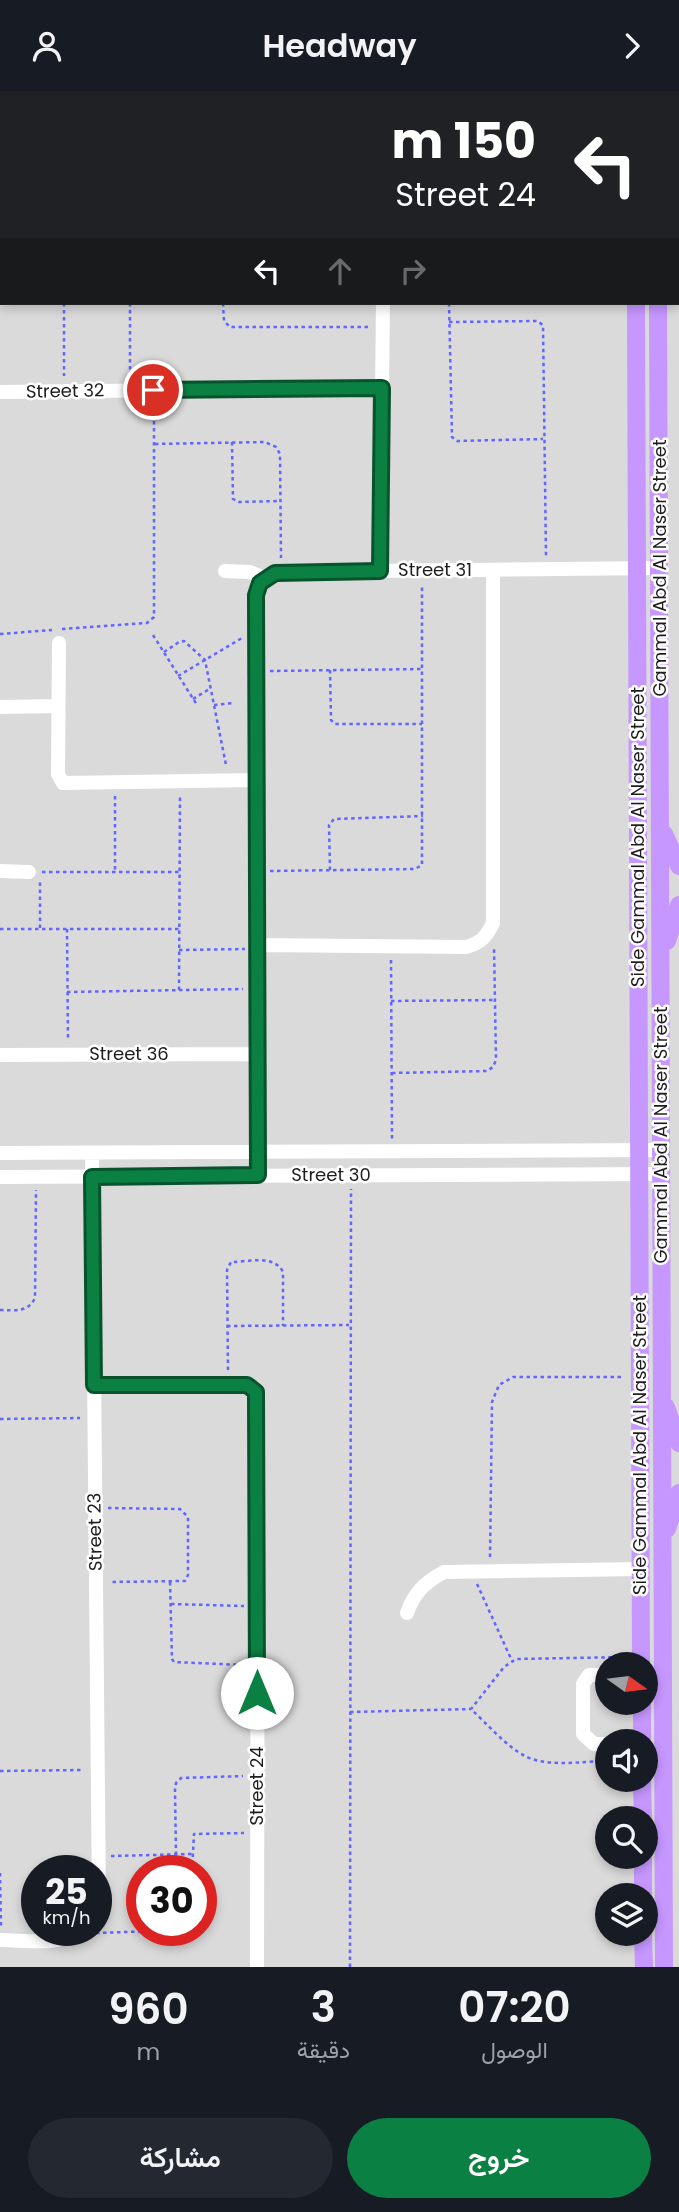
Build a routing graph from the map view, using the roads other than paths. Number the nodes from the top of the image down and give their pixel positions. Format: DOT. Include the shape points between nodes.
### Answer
graph roads {
  1 [pos="383,305"];
  2 [pos="636,305"];
  3 [pos="658,305"];
  4 [pos="382,388"];
  5 [pos="0,392"];
  6 [pos="661,568"];
  7 [pos="636,569"];
  8 [pos="493,570"];
  9 [pos="225,571"];
  10 [pos="380,571"];
  11 [pos="264,578"];
  12 [pos="59,643"];
  13 [pos="58,706"];
  14 [pos="0,707"];
  15 [pos="256,780"];
  16 [pos="661,827"];
  17 [pos="679,866"];
  18 [pos="0,871"];
  19 [pos="29,872"];
  20 [pos="679,905"];
  21 [pos="257,947"];
  22 [pos="661,960"];
  23 [pos="258,1054"];
  24 [pos="0,1055"];
  25 [pos="640,1150"];
  26 [pos="661,1150"];
  27 [pos="258,1152"];
  28 [pos="0,1153"];
  29 [pos="92,1153"];
  30 [pos="640,1174"];
  31 [pos="661,1174"];
  32 [pos="258,1175"];
  33 [pos="0,1177"];
  34 [pos="92,1177"];
  35 [pos="94,1385"];
  36 [pos="661,1394"];
  37 [pos="679,1443"];
  38 [pos="679,1493"];
  39 [pos="662,1544"];
  40 [pos="641,1569"];
  41 [pos="407,1613"];
  42 [pos="641,1652"];
  43 [pos="595,1675"];
  44 [pos="595,1744"];
  45 [pos="98,1855"];
  46 [pos="0,1940"];
  47 [pos="21,1940"];
  48 [pos="643,1946"];
  49 [pos="257,1967"];
  50 [pos="644,1967"];
  51 [pos="664,1967"];
  1 -- 4 [label="street"];
  2 -- 7 [label="main road, Side Gammal Abd Al Naser Street"];
  3 -- 6 [label="main road, Gammal Abd Al Naser Street"];
  4 -- 5 [label="street, Street 32"];
  4 -- 10 [label="street"];
  6 -- 7 [label="street, Street 31"];
  6 -- 16 [label="main road, Gammal Abd Al Naser Street"];
  7 -- 8 [label="street, Street 31"];
  7 -- 25 [label="main road, Side Gammal Abd Al Naser Street"];
  8 -- 10 [label="street, Street 31"];
  8 -- 21 [label="street" via="493,923 483,939 466,947"];
  9 -- 11 [label="street"];
  10 -- 11 [label="street, Street 31" via="281,572"];
  11 -- 15 [label="street" via="256,595"];
  12 -- 13 [label="street"];
  13 -- 14 [label="street"];
  13 -- 15 [label="street" via="58,773 60,781 67,784"];
  15 -- 21 [label="street"];
  16 -- 17 [label="main road"];
  16 -- 22 [label="main road, Gammal Abd Al Naser Street"];
  18 -- 19 [label="street"];
  20 -- 22 [label="main road"];
  21 -- 23 [label="street"];
  22 -- 26 [label="main road, Gammal Abd Al Naser Street"];
  23 -- 24 [label="street, Street 36"];
  23 -- 27 [label="street"];
  25 -- 26 [label="street, Street 30"];
  25 -- 27 [label="street, Street 30"];
  25 -- 30 [label="main road, Side Gammal Abd Al Naser Street"];
  26 -- 31 [label="main road, Gammal Abd Al Naser Street"];
  27 -- 29 [label="street, Street 30"];
  27 -- 32 [label="street"];
  28 -- 29 [label="street, Street 30"];
  29 -- 34 [label="street, Street 23"];
  30 -- 31 [label="street, Street 30"];
  30 -- 32 [label="street, Street 30"];
  30 -- 40 [label="main road, Side Gammal Abd Al Naser Street"];
  31 -- 36 [label="main road, Gammal Abd Al Naser Street"];
  32 -- 34 [label="street, Street 30"];
  33 -- 34 [label="street, Street 30"];
  34 -- 35 [label="street, Street 23"];
  35 -- 45 [label="street, Street 23"];
  35 -- 49 [label="street, Street 24" via="251,1386 257,1395"];
  36 -- 37 [label="main road"];
  36 -- 39 [label="main road, Gammal Abd Al Naser Street"];
  38 -- 39 [label="main road"];
  39 -- 51 [label="main road, Gammal Abd Al Naser Street"];
  40 -- 41 [label="street" via="444,1572 412,1600"];
  40 -- 42 [label="main road, Side Gammal Abd Al Naser Street"];
  43 -- 44 [label="street" via="589,1675 583,1684 583,1734"];
  46 -- 47 [label="street"];
  48 -- 50 [label="main road"];
}
